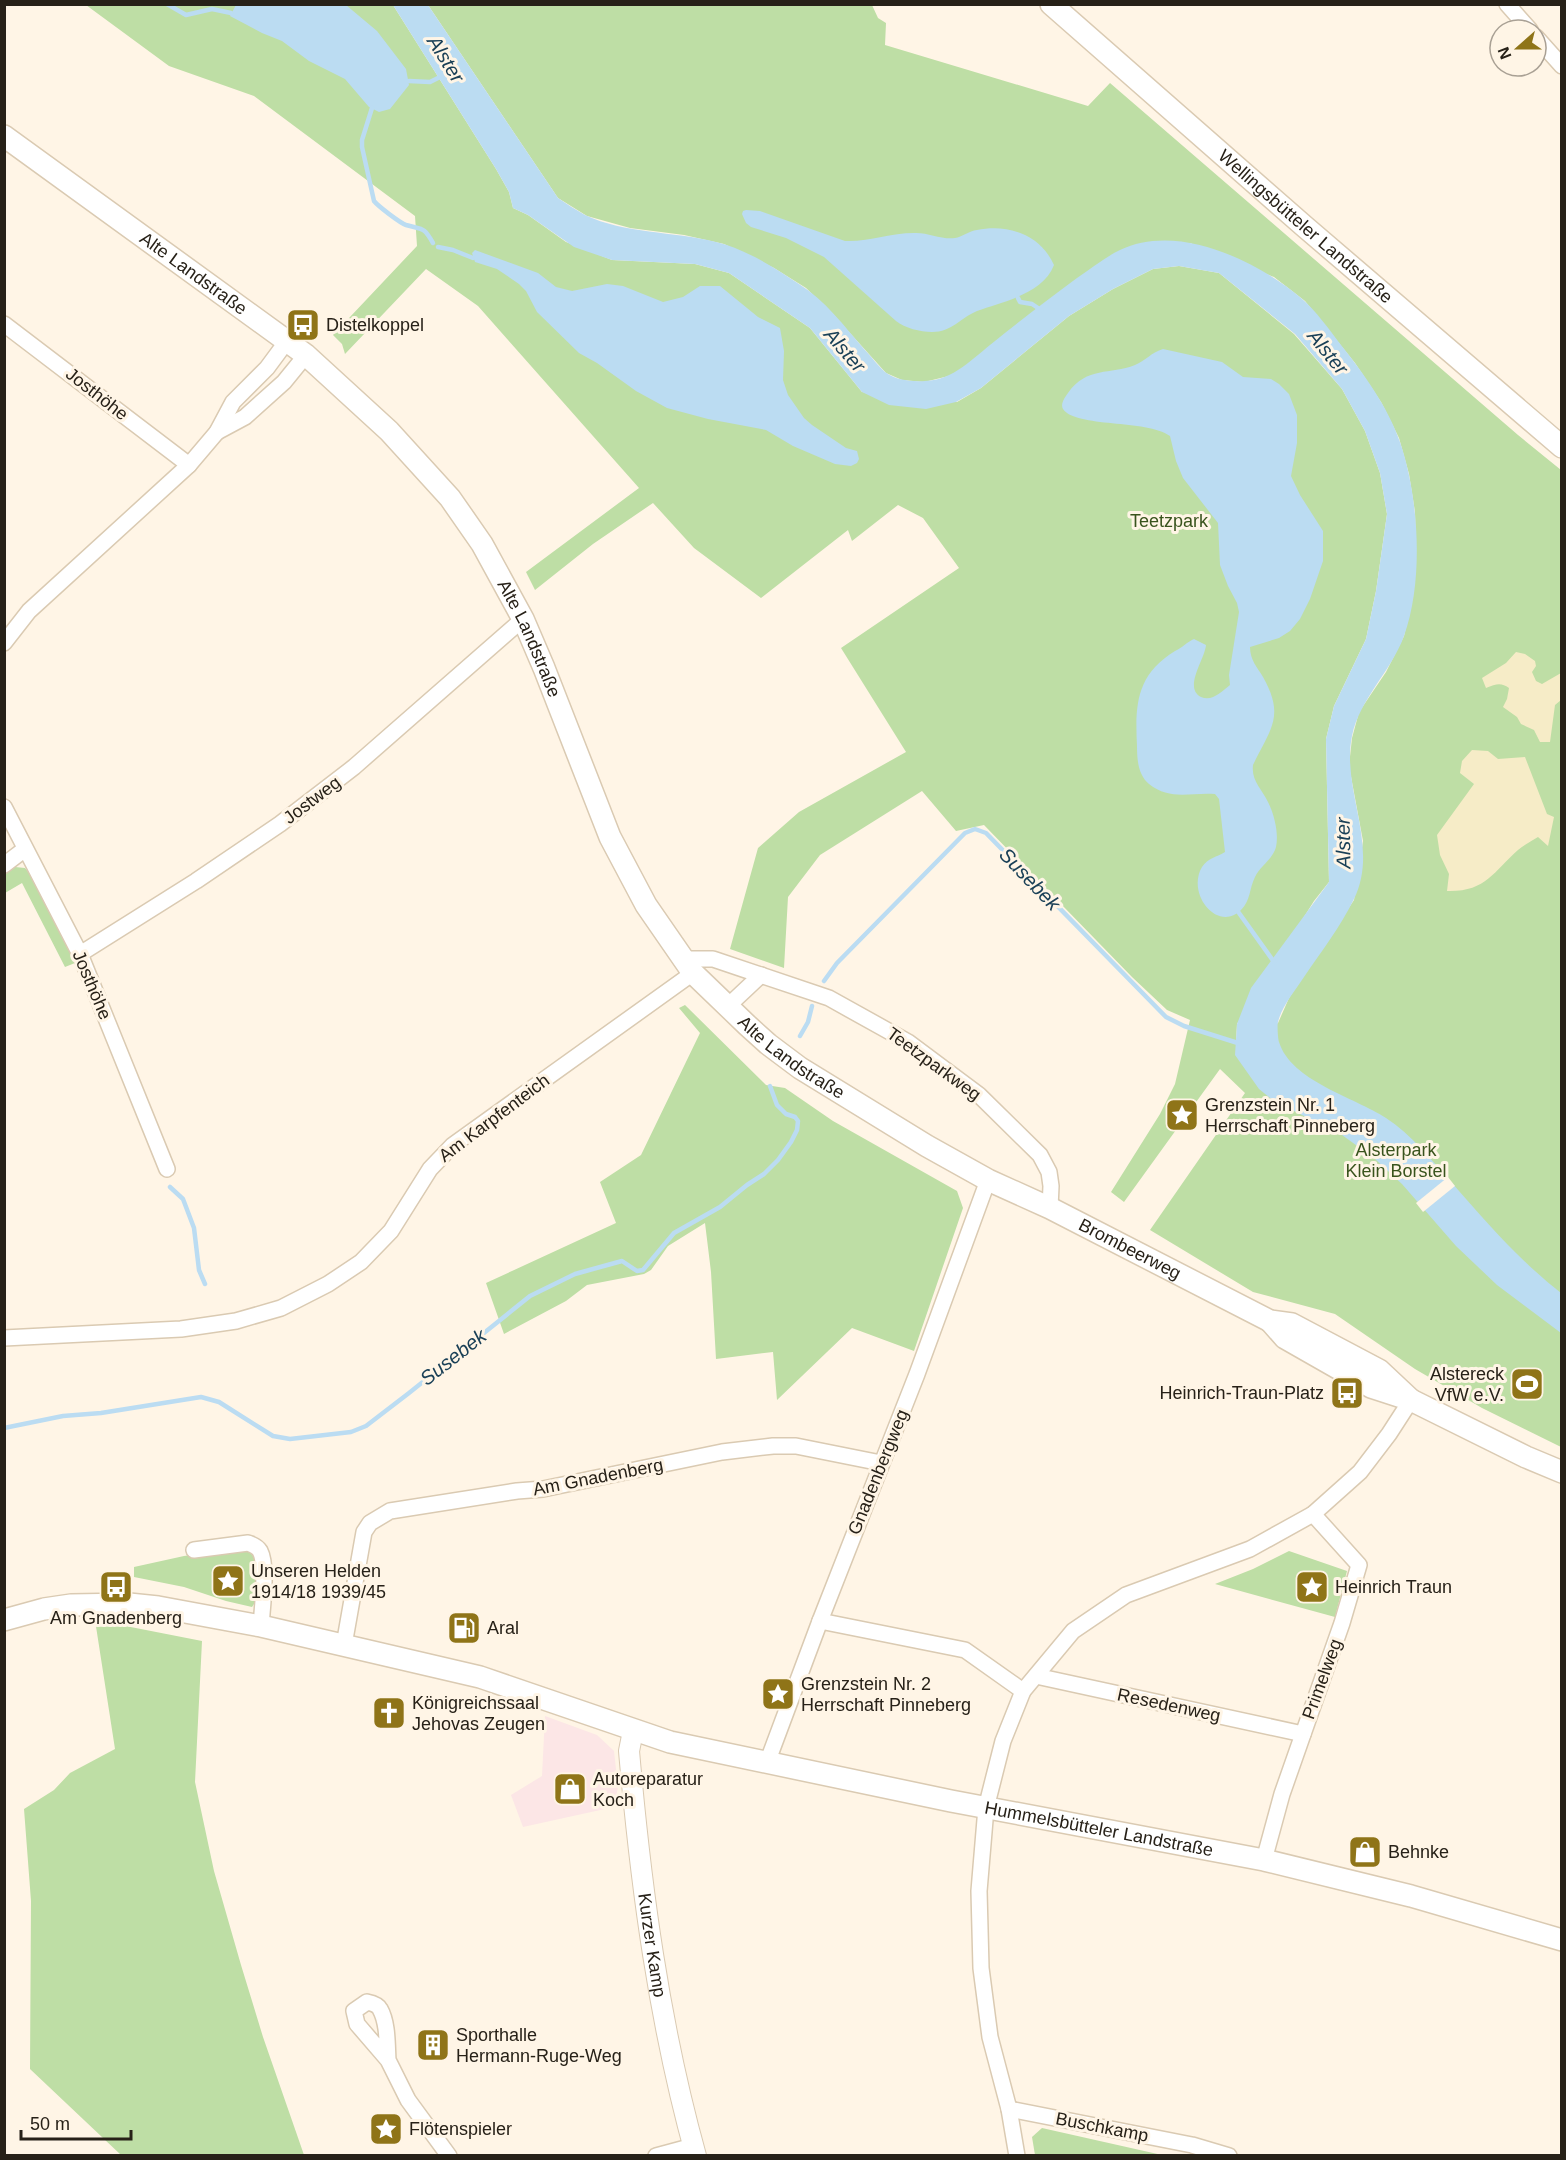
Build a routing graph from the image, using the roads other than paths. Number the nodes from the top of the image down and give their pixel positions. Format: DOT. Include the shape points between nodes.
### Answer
graph roads {
  1 [pos="1051,4"];
  2 [pos="1507,4"];
  3 [pos="1519,18"];
  4 [pos="1548,50"];
  5 [pos="1562,66"];
  6 [pos="4,136"];
  7 [pos="4,324"];
  8 [pos="287,341"];
  9 [pos="306,355"];
  10 [pos="217,432"];
  11 [pos="1562,447"];
  12 [pos="189,465"];
  13 [pos="523,619"];
  14 [pos="4,643"];
  15 [pos="4,807"];
  16 [pos="25,849"];
  17 [pos="4,865"];
  18 [pos="80,954"];
  19 [pos="688,966"];
  20 [pos="761,975"];
  21 [pos="728,1006"];
  22 [pos="167,1169"];
  23 [pos="988,1180"];
  24 [pos="1050,1208"];
  25 [pos="4,1338"];
  26 [pos="1411,1400"];
  27 [pos="881,1463"];
  28 [pos="1562,1472"];
  29 [pos="1313,1514"];
  30 [pos="194,1550"];
  31 [pos="4,1620"];
  32 [pos="820,1621"];
  33 [pos="261,1626"];
  34 [pos="344,1645"];
  35 [pos="1036,1676"];
  36 [pos="1023,1690"];
  37 [pos="633,1731"];
  38 [pos="1303,1734"];
  39 [pos="767,1763"];
  40 [pos="986,1808"];
  41 [pos="1264,1860"];
  42 [pos="1562,1940"];
  43 [pos="388,2060"];
  44 [pos="1009,2109"];
  45 [pos="695,2151"];
  46 [pos="449,2156"];
  47 [pos="656,2156"];
  48 [pos="1017,2156"];
  49 [pos="1229,2156"];
  1 -- 11 [label="main road, Wellingsbütteler Landstraße"];
  2 -- 3 [label="street"];
  4 -- 5 [label="street"];
  6 -- 8 [label="main road, Alte Landstraße"];
  7 -- 12 [label="street, Josthöhe"];
  8 -- 9 [label="main road, Alte Landstraße"];
  8 -- 10 [label="street" via="233,402"];
  9 -- 10 [label="street" via="284,382 245,417"];
  9 -- 13 [label="main road, Alte Landstraße" via="389,431 450,498 482,544"];
  10 -- 12 [label="street"];
  12 -- 14 [label="street" via="29,611"];
  13 -- 18 [label="street, Jostweg" via="354,767 280,825"];
  13 -- 19 [label="main road, Alte Landstraße" via="610,837 646,905"];
  15 -- 16 [label="street, Josthöhe"];
  16 -- 17 [label="street"];
  16 -- 18 [label="street, Josthöhe"];
  18 -- 22 [label="street, Josthöhe"];
  19 -- 20 [label="street, Teetzparkweg" via="713,959"];
  19 -- 21 [label="main road, Alte Landstraße"];
  19 -- 25 [label="street, Am Karpfenteich" via="453,1145 430,1169 392,1232 361,1262 318,1289 281,1308 236,1322 181,1329"];
  20 -- 21 [label="street"];
  20 -- 24 [label="street, Teetzparkweg" via="829,998 870,1019 979,1095 1045,1162 1052,1186"];
  21 -- 23 [label="main road, Alte Landstraße" via="800,1068 874,1116"];
  23 -- 24 [label="main road, Brombeerweg"];
  23 -- 27 [label="street, Gnadenbergweg"];
  24 -- 26 [label="main road, Brombeerweg" via="1270,1321 1285,1338 1357,1380"];
  26 -- 28 [label="main road, Brombeerweg"];
  26 -- 29 [label="street" via="1360,1472"];
  27 -- 32 [label="street, Gnadenbergweg"];
  27 -- 34 [label="street, Am Gnadenberg" via="796,1446 748,1448 543,1489 390,1511 370,1523 364,1532"];
  29 -- 35 [label="street" via="1250,1549 1126,1595 1073,1631"];
  29 -- 38 [label="street, Primelweg" via="1359,1565"];
  30 -- 33 [label="street" via="248,1543 260,1550 264,1591"];
  31 -- 33 [label="main road, Hummelsbütteler Landstraße" via="71,1605 129,1604"];
  32 -- 36 [label="street" via="965,1650"];
  32 -- 39 [label="street, Gnadenbergweg"];
  33 -- 34 [label="main road, Hummelsbütteler Landstraße"];
  34 -- 37 [label="main road, Hummelsbütteler Landstraße" via="480,1677"];
  35 -- 36 [label="street"];
  35 -- 38 [label="street, Resedenweg"];
  36 -- 40 [label="street" via="1002,1741"];
  37 -- 39 [label="main road, Hummelsbütteler Landstraße"];
  37 -- 45 [label="street, Kurzer Kamp" via="629,1751 651,1945"];
  38 -- 41 [label="street, Primelweg" via="1281,1794"];
  39 -- 40 [label="main road, Hummelsbütteler Landstraße"];
  40 -- 41 [label="main road, Hummelsbütteler Landstraße"];
  40 -- 44 [label="street" via="979,1891 981,1968 990,2037"];
  41 -- 42 [label="main road, Hummelsbütteler Landstraße" via="1411,1896"];
  43 -- 46 [label="street" via="408,2100"];
  44 -- 48 [label="street"];
  44 -- 49 [label="street, Buschkamp" via="1192,2145"];
  45 -- 47 [label="street"];
}
